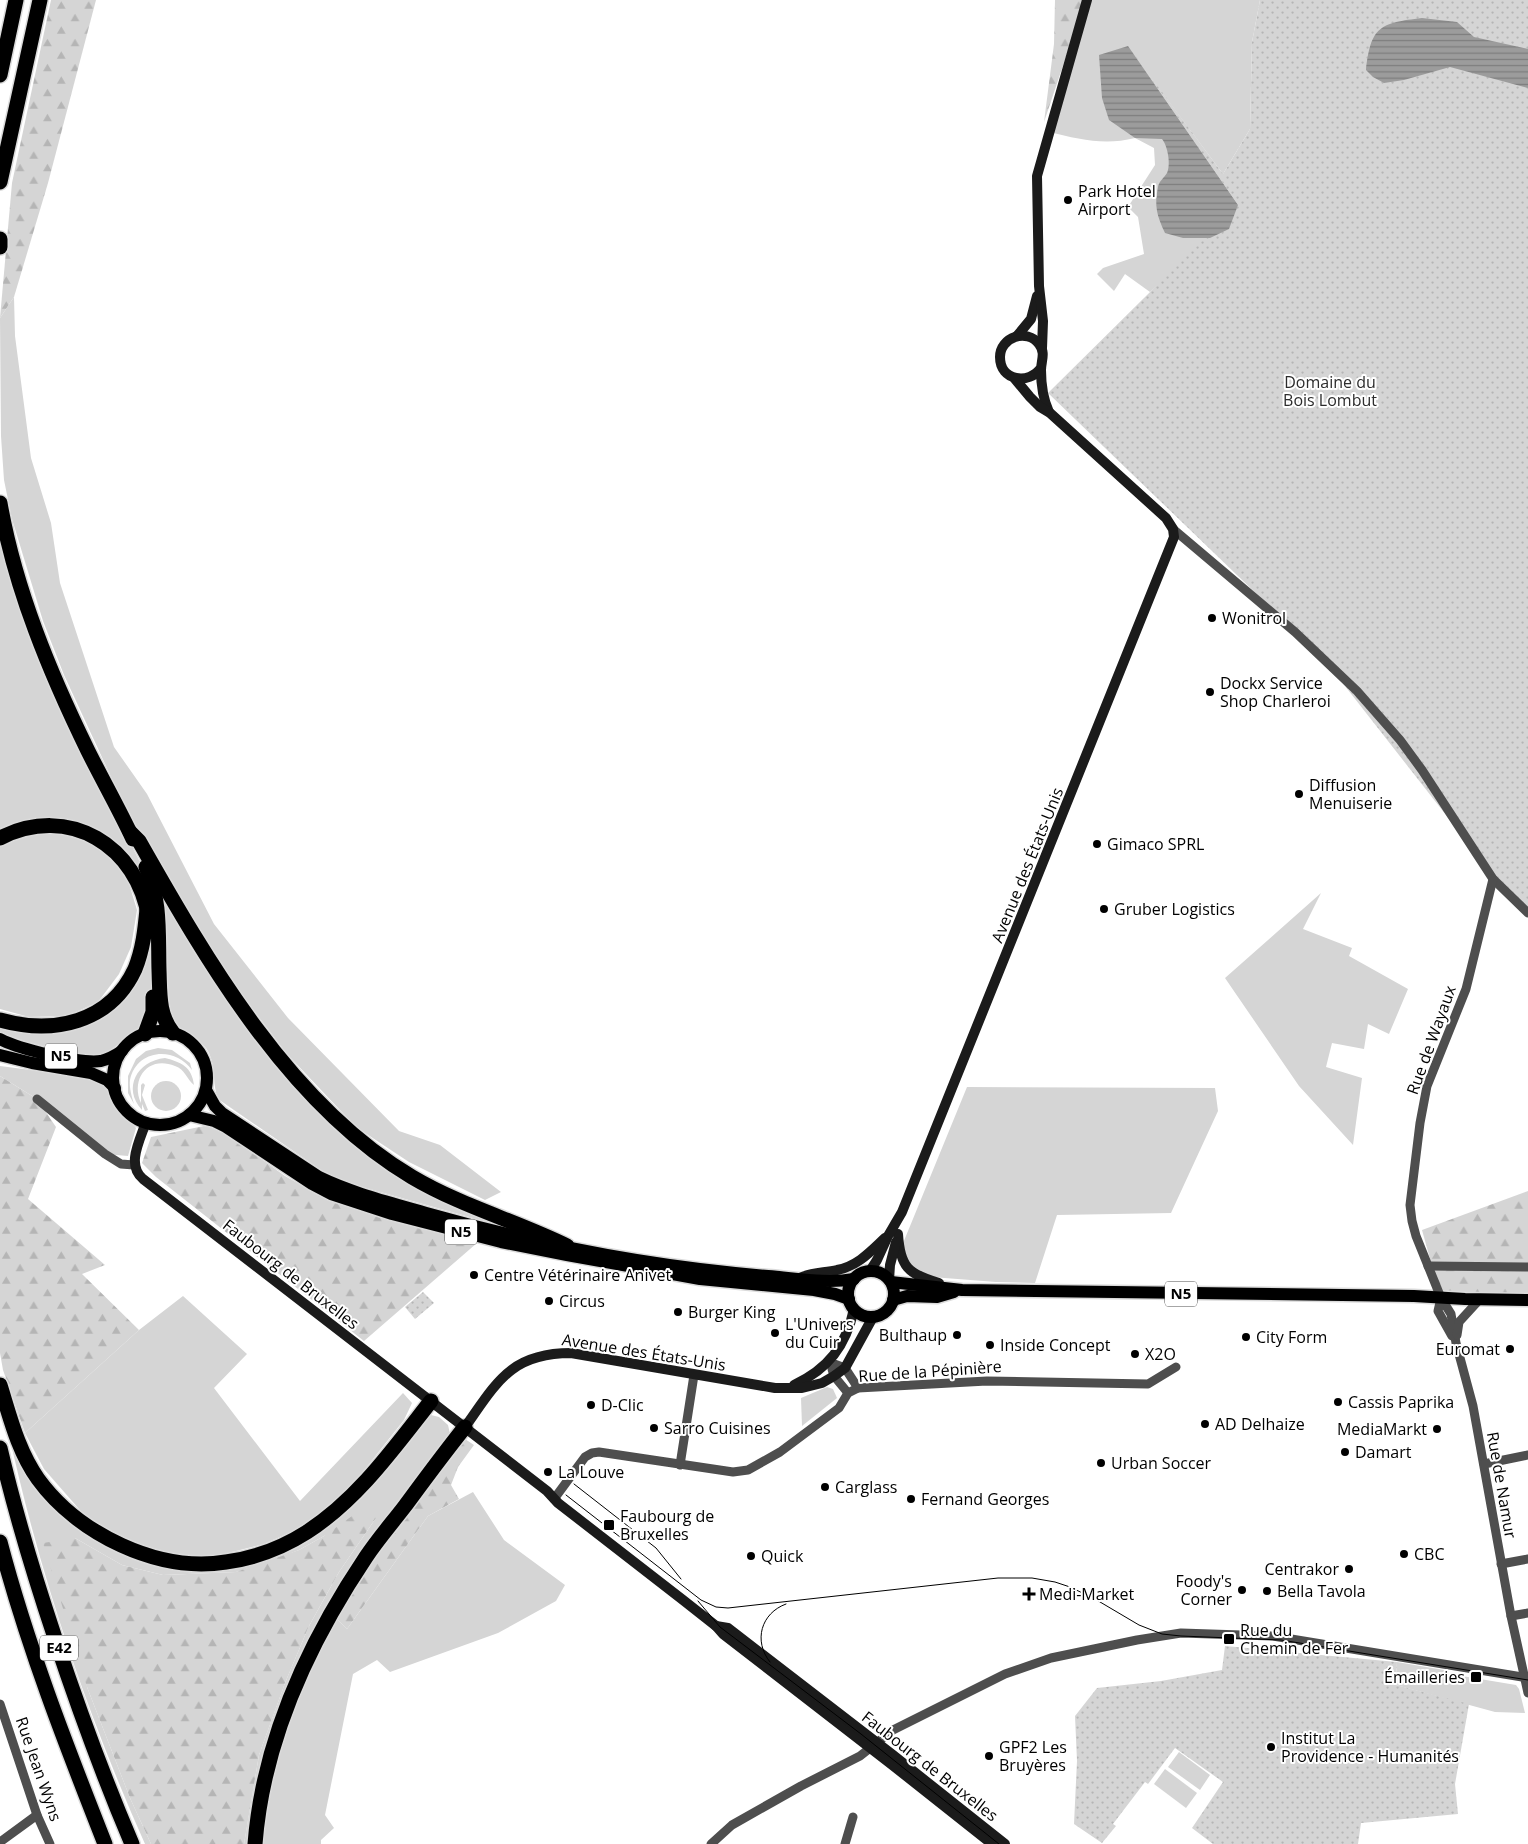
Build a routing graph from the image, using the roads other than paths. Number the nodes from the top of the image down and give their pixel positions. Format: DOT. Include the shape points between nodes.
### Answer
graph roads {
  1 [pos="16,0"];
  2 [pos="40,0"];
  3 [pos="1087,0"];
  4 [pos="0,75"];
  5 [pos="0,182"];
  6 [pos="0,239"];
  7 [pos="0,248"];
  8 [pos="1039,286"];
  9 [pos="1017,336"];
  10 [pos="1042,348"];
  11 [pos="1041,368"];
  12 [pos="1015,379"];
  13 [pos="1050,413"];
  14 [pos="0,503"];
  15 [pos="1173,529"];
  16 [pos="130,832"];
  17 [pos="0,838"];
  18 [pos="1493,879"];
  19 [pos="147,907"];
  20 [pos="1528,914"];
  21 [pos="0,1020"];
  22 [pos="173,1033"];
  23 [pos="145,1034"];
  24 [pos="0,1039"];
  25 [pos="122,1051"];
  26 [pos="0,1055"];
  27 [pos="115,1088"];
  28 [pos="206,1090"];
  29 [pos="36,1099"];
  30 [pos="189,1115"];
  31 [pos="146,1122"];
  32 [pos="134,1165"];
  33 [pos="893,1235"];
  34 [pos="567,1246"];
  35 [pos="1428,1266"];
  36 [pos="1528,1267"];
  37 [pos="870,1271"];
  38 [pos="799,1279"];
  39 [pos="854,1279"];
  40 [pos="890,1281"];
  41 [pos="962,1290"];
  42 [pos="1441,1298"];
  43 [pos="1480,1299"];
  44 [pos="893,1300"];
  45 [pos="1528,1300"];
  46 [pos="851,1304"];
  47 [pos="873,1317"];
  48 [pos="1456,1343"];
  49 [pos="829,1362"];
  50 [pos="1176,1367"];
  51 [pos="845,1368"];
  52 [pos="694,1375"];
  53 [pos="834,1376"];
  54 [pos="0,1385"];
  55 [pos="790,1387"];
  56 [pos="858,1388"];
  57 [pos="848,1393"];
  58 [pos="431,1401"];
  59 [pos="465,1427"];
  60 [pos="0,1448"];
  61 [pos="1528,1456"];
  62 [pos="1484,1464"];
  63 [pos="680,1465"];
  64 [pos="554,1499"];
  65 [pos="0,1542"];
  66 [pos="1528,1559"];
  67 [pos="3,1562"];
  68 [pos="1501,1564"];
  69 [pos="1528,1613"];
  70 [pos="1511,1616"];
  71 [pos="1526,1677"];
  72 [pos="1528,1693"];
  73 [pos="0,1704"];
  74 [pos="874,1745"];
  75 [pos="37,1815"];
  76 [pos="853,1817"];
  77 [pos="0,1842"];
  78 [pos="50,1844"];
  79 [pos="105,1844"];
  80 [pos="132,1844"];
  81 [pos="255,1844"];
  82 [pos="711,1844"];
  83 [pos="845,1844"];
  84 [pos="992,1844"];
  85 [pos="1005,1844"];
  1 -- 4 [label="highway"];
  2 -- 5 [label="highway"];
  3 -- 8 [label="street" via="1039,165 1036,187"];
  6 -- 7 [label="highway"];
  8 -- 9 [label="street" via="1031,319"];
  8 -- 10 [label="street"];
  9 -- 10 [label="street" via="1028,336"];
  9 -- 12 [label="street" via="1005,343 1000,353 1005,372"];
  10 -- 11 [label="street"];
  11 -- 12 [label="street" via="1030,378"];
  11 -- 13 [label="street" via="1043,396"];
  12 -- 13 [label="street" via="1035,402"];
  13 -- 15 [label="street" via="1166,518"];
  14 -- 16 [label="highway" via="18,576 39,638 84,743"];
  15 -- 18 [label="street" via="1295,632 1357,690 1422,770"];
  15 -- 33 [label="street, Avenue des États-Unis" via="1172,543"];
  16 -- 22 [label="highway" via="155,896 161,1011"];
  16 -- 34 [label="highway" via="139,841 183,918 252,1023 326,1110 366,1146 412,1177 452,1198"];
  17 -- 19 [label="highway" via="34,826 74,829 94,836 110,846 131,868"];
  18 -- 20 [label="street"];
  18 -- 35 [label="street, Rue de Wayaux" via="1466,989 1427,1086 1421,1113 1410,1205 1412,1221"];
  19 -- 21 [label="highway" via="145,936 135,969 106,1007 90,1016 62,1024 42,1026"];
  19 -- 23 [label="highway" via="153,1003"];
  22 -- 23 [label="main road"];
  22 -- 28 [label="main road" via="194,1045 201,1055 206,1066"];
  23 -- 25 [label="main road, N5"];
  24 -- 25 [label="main road, N5" via="11,1045 82,1060 112,1058"];
  25 -- 27 [label="main road, N5" via="116,1063"];
  26 -- 27 [label="main road, N5" via="91,1073"];
  27 -- 31 [label="main road, N5" via="124,1108"];
  28 -- 30 [label="main road"];
  28 -- 34 [label="main road, N5" via="215,1106 230,1119 335,1184 448,1219"];
  29 -- 32 [label="street" via="105,1154 121,1164"];
  30 -- 31 [label="main road, N5" via="164,1125"];
  30 -- 46 [label="main road, N5" via="226,1127 331,1194 392,1214 576,1257 700,1279 814,1290 835,1294"];
  31 -- 32 [label="street"];
  32 -- 58 [label="street, Faubourg de Bruxelles" via="142,1179"];
  33 -- 37 [label="street, Avenue des États-Unis"];
  33 -- 38 [label="street" via="857,1262 839,1270 807,1274"];
  33 -- 40 [label="street, Avenue des États-Unis"];
  33 -- 41 [label="street" via="907,1268 924,1279"];
  34 -- 38 [label="main road, N5" via="704,1270"];
  35 -- 36 [label="street"];
  35 -- 42 [label="street, Rue de Wayaux"];
  37 -- 39 [label="main road, N5"];
  37 -- 40 [label="main road, N5" via="879,1272"];
  38 -- 39 [label="main road, N5" via="837,1282"];
  39 -- 46 [label="main road" via="848,1290"];
  40 -- 41 [label="main road, N5"];
  40 -- 44 [label="main road"];
  41 -- 42 [label="main road, N5"];
  41 -- 44 [label="main road, N5"];
  42 -- 43 [label="main road, N5"];
  42 -- 48 [label="street, Rue de Wayaux" via="1438,1311"];
  43 -- 45 [label="main road, N5"];
  43 -- 48 [label="street, Rue de Namur" via="1459,1322"];
  44 -- 47 [label="main road" via="886,1311"];
  46 -- 47 [label="main road, N5" via="862,1315"];
  46 -- 49 [label="street, Avenue des États-Unis" via="850,1325"];
  47 -- 51 [label="street, Avenue des États-Unis"];
  48 -- 62 [label="street, Rue de Namur"];
  49 -- 51 [label="street"];
  49 -- 53 [label="street"];
  49 -- 55 [label="street, Avenue des États-Unis" via="808,1379"];
  50 -- 56 [label="street, Rue de la Pépinière" via="1148,1384 986,1380"];
  51 -- 53 [label="street, Avenue des États-Unis"];
  51 -- 56 [label="street"];
  52 -- 55 [label="street, Avenue des États-Unis" via="775,1388"];
  52 -- 59 [label="street, Avenue des États-Unis" via="571,1353 537,1356 506,1373"];
  52 -- 63 [label="street"];
  53 -- 55 [label="street, Avenue des États-Unis" via="811,1386"];
  53 -- 57 [label="street"];
  54 -- 58 [label="highway" via="20,1446 38,1478 57,1500 101,1535 126,1547 157,1558 194,1563 225,1563 258,1556 308,1532 337,1511 371,1477"];
  56 -- 57 [label="street, Rue de la Pépinière"];
  57 -- 63 [label="street, Rue de la Pépinière" via="839,1408 780,1452 748,1470 733,1472"];
  58 -- 59 [label="street, Faubourg de Bruxelles"];
  59 -- 64 [label="street, Faubourg de Bruxelles"];
  59 -- 81 [label="highway" via="366,1556 309,1655 290,1697 276,1740"];
  60 -- 80 [label="highway, E42" via="29,1559 47,1613 93,1750"];
  61 -- 62 [label="street"];
  62 -- 68 [label="street, Rue de Namur"];
  63 -- 64 [label="street, Rue de la Pépinière" via="592,1453"];
  64 -- 74 [label="street, Faubourg de Bruxelles" via="723,1634"];
  65 -- 67 [label="highway, E42"];
  66 -- 68 [label="street"];
  67 -- 79 [label="highway, E42"];
  68 -- 70 [label="street, Rue de Namur"];
  69 -- 70 [label="street"];
  70 -- 71 [label="street, Rue de Namur"];
  71 -- 72 [label="street, Rue de Namur"];
  71 -- 74 [label="street" via="1274,1636 1180,1633 1051,1658 1005,1674 893,1730"];
  73 -- 75 [label="street, Rue Jean Wyns"];
  74 -- 82 [label="street" via="860,1756 732,1824"];
  74 -- 84 [label="street, Faubourg de Bruxelles"];
  74 -- 85 [label="street, Faubourg de Bruxelles"];
  75 -- 77 [label="street"];
  75 -- 78 [label="street, Rue Jean Wyns"];
  76 -- 83 [label="street"];
}
